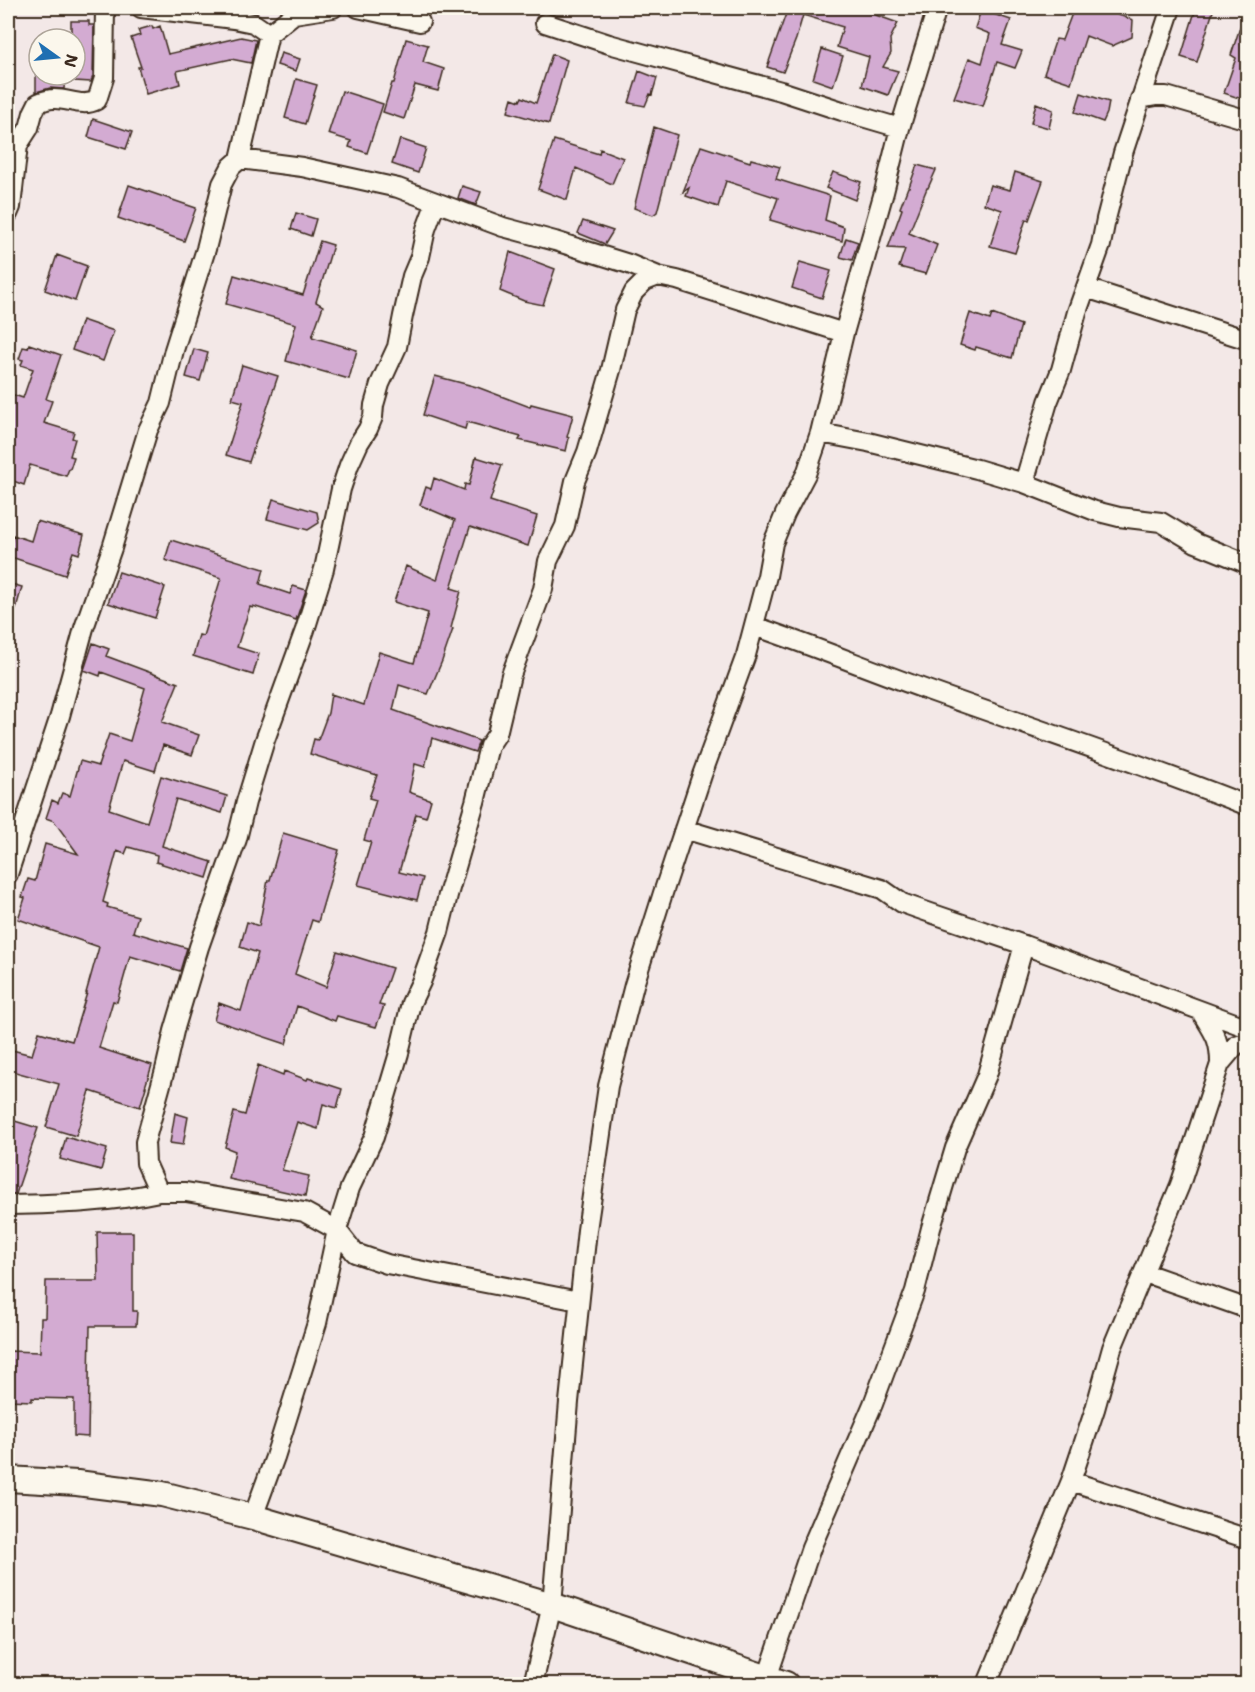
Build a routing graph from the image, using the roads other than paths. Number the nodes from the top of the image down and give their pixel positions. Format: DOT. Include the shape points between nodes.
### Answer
graph roads {
  1 [pos="105,8"];
  2 [pos="141,8"];
  3 [pos="322,8"];
  4 [pos="358,8"];
  5 [pos="937,8"];
  6 [pos="1171,8"];
  7 [pos="420,22"];
  8 [pos="545,22"];
  9 [pos="269,34"];
  10 [pos="1140,99"];
  11 [pos="1248,120"];
  12 [pos="900,128"];
  13 [pos="13,145"];
  14 [pos="240,159"];
  15 [pos="436,202"];
  16 [pos="8,214"];
  17 [pos="658,276"];
  18 [pos="1086,288"];
  19 [pos="844,333"];
  20 [pos="1248,340"];
  21 [pos="820,433"];
  22 [pos="1023,483"];
  23 [pos="1248,564"];
  24 [pos="754,626"];
  25 [pos="1248,806"];
  26 [pos="684,830"];
  27 [pos="8,874"];
  28 [pos="1024,945"];
  29 [pos="1201,1012"];
  30 [pos="1248,1028"];
  31 [pos="1248,1041"];
  32 [pos="1221,1064"];
  33 [pos="159,1192"];
  34 [pos="8,1204"];
  35 [pos="337,1230"];
  36 [pos="1144,1273"];
  37 [pos="579,1301"];
  38 [pos="1248,1309"];
  39 [pos="8,1479"];
  40 [pos="1071,1481"];
  41 [pos="253,1517"];
  42 [pos="1248,1539"];
  43 [pos="552,1605"];
  44 [pos="777,1681"];
  45 [pos="533,1684"];
  46 [pos="987,1684"];
  1 -- 13 [label="street" via="104,78 97,100 73,103 54,99 38,103 29,128"];
  2 -- 9 [label="street" via="234,19 253,23"];
  3 -- 9 [label="street" via="294,14"];
  4 -- 7 [label="street"];
  5 -- 12 [label="street"];
  6 -- 10 [label="street"];
  8 -- 12 [label="street"];
  9 -- 14 [label="street"];
  10 -- 11 [label="street" via="1166,96"];
  10 -- 18 [label="street"];
  12 -- 19 [label="street"];
  13 -- 16 [label="street"];
  14 -- 15 [label="street" via="302,167 398,188"];
  14 -- 27 [label="street" via="222,184 161,403 148,430"];
  15 -- 17 [label="street"];
  15 -- 33 [label="street" via="412,276 397,347 380,384 369,429 344,481 324,569 265,740 174,1031 146,1142 146,1163"];
  17 -- 19 [label="street"];
  17 -- 35 [label="street" via="645,281 634,292 625,310 565,526 548,561 543,589 489,746 439,932 411,1003 374,1137 350,1188"];
  18 -- 20 [label="street"];
  18 -- 22 [label="street"];
  19 -- 21 [label="street"];
  21 -- 22 [label="street"];
  21 -- 24 [label="street" via="806,474 773,543"];
  22 -- 23 [label="street" via="1095,511 1161,522 1196,543"];
  24 -- 25 [label="street"];
  24 -- 26 [label="street"];
  26 -- 28 [label="street" via="874,886 902,903"];
  26 -- 37 [label="street" via="634,985 608,1086"];
  28 -- 29 [label="street"];
  28 -- 44 [label="street" via="987,1075 955,1148 915,1291 873,1404 812,1548"];
  29 -- 30 [label="street"];
  29 -- 32 [label="street" via="1220,1047"];
  31 -- 32 [label="street" via="1236,1045"];
  32 -- 36 [label="street" via="1180,1185"];
  33 -- 34 [label="street" via="99,1202"];
  33 -- 35 [label="street" via="186,1192 304,1212"];
  35 -- 37 [label="street" via="355,1253 387,1263"];
  35 -- 41 [label="street" via="317,1323"];
  36 -- 38 [label="street"];
  36 -- 40 [label="street" via="1112,1348"];
  37 -- 43 [label="street"];
  39 -- 41 [label="street" via="162,1494"];
  40 -- 42 [label="street"];
  40 -- 46 [label="street"];
  41 -- 43 [label="street"];
  43 -- 44 [label="street"];
  43 -- 45 [label="street"];
}
